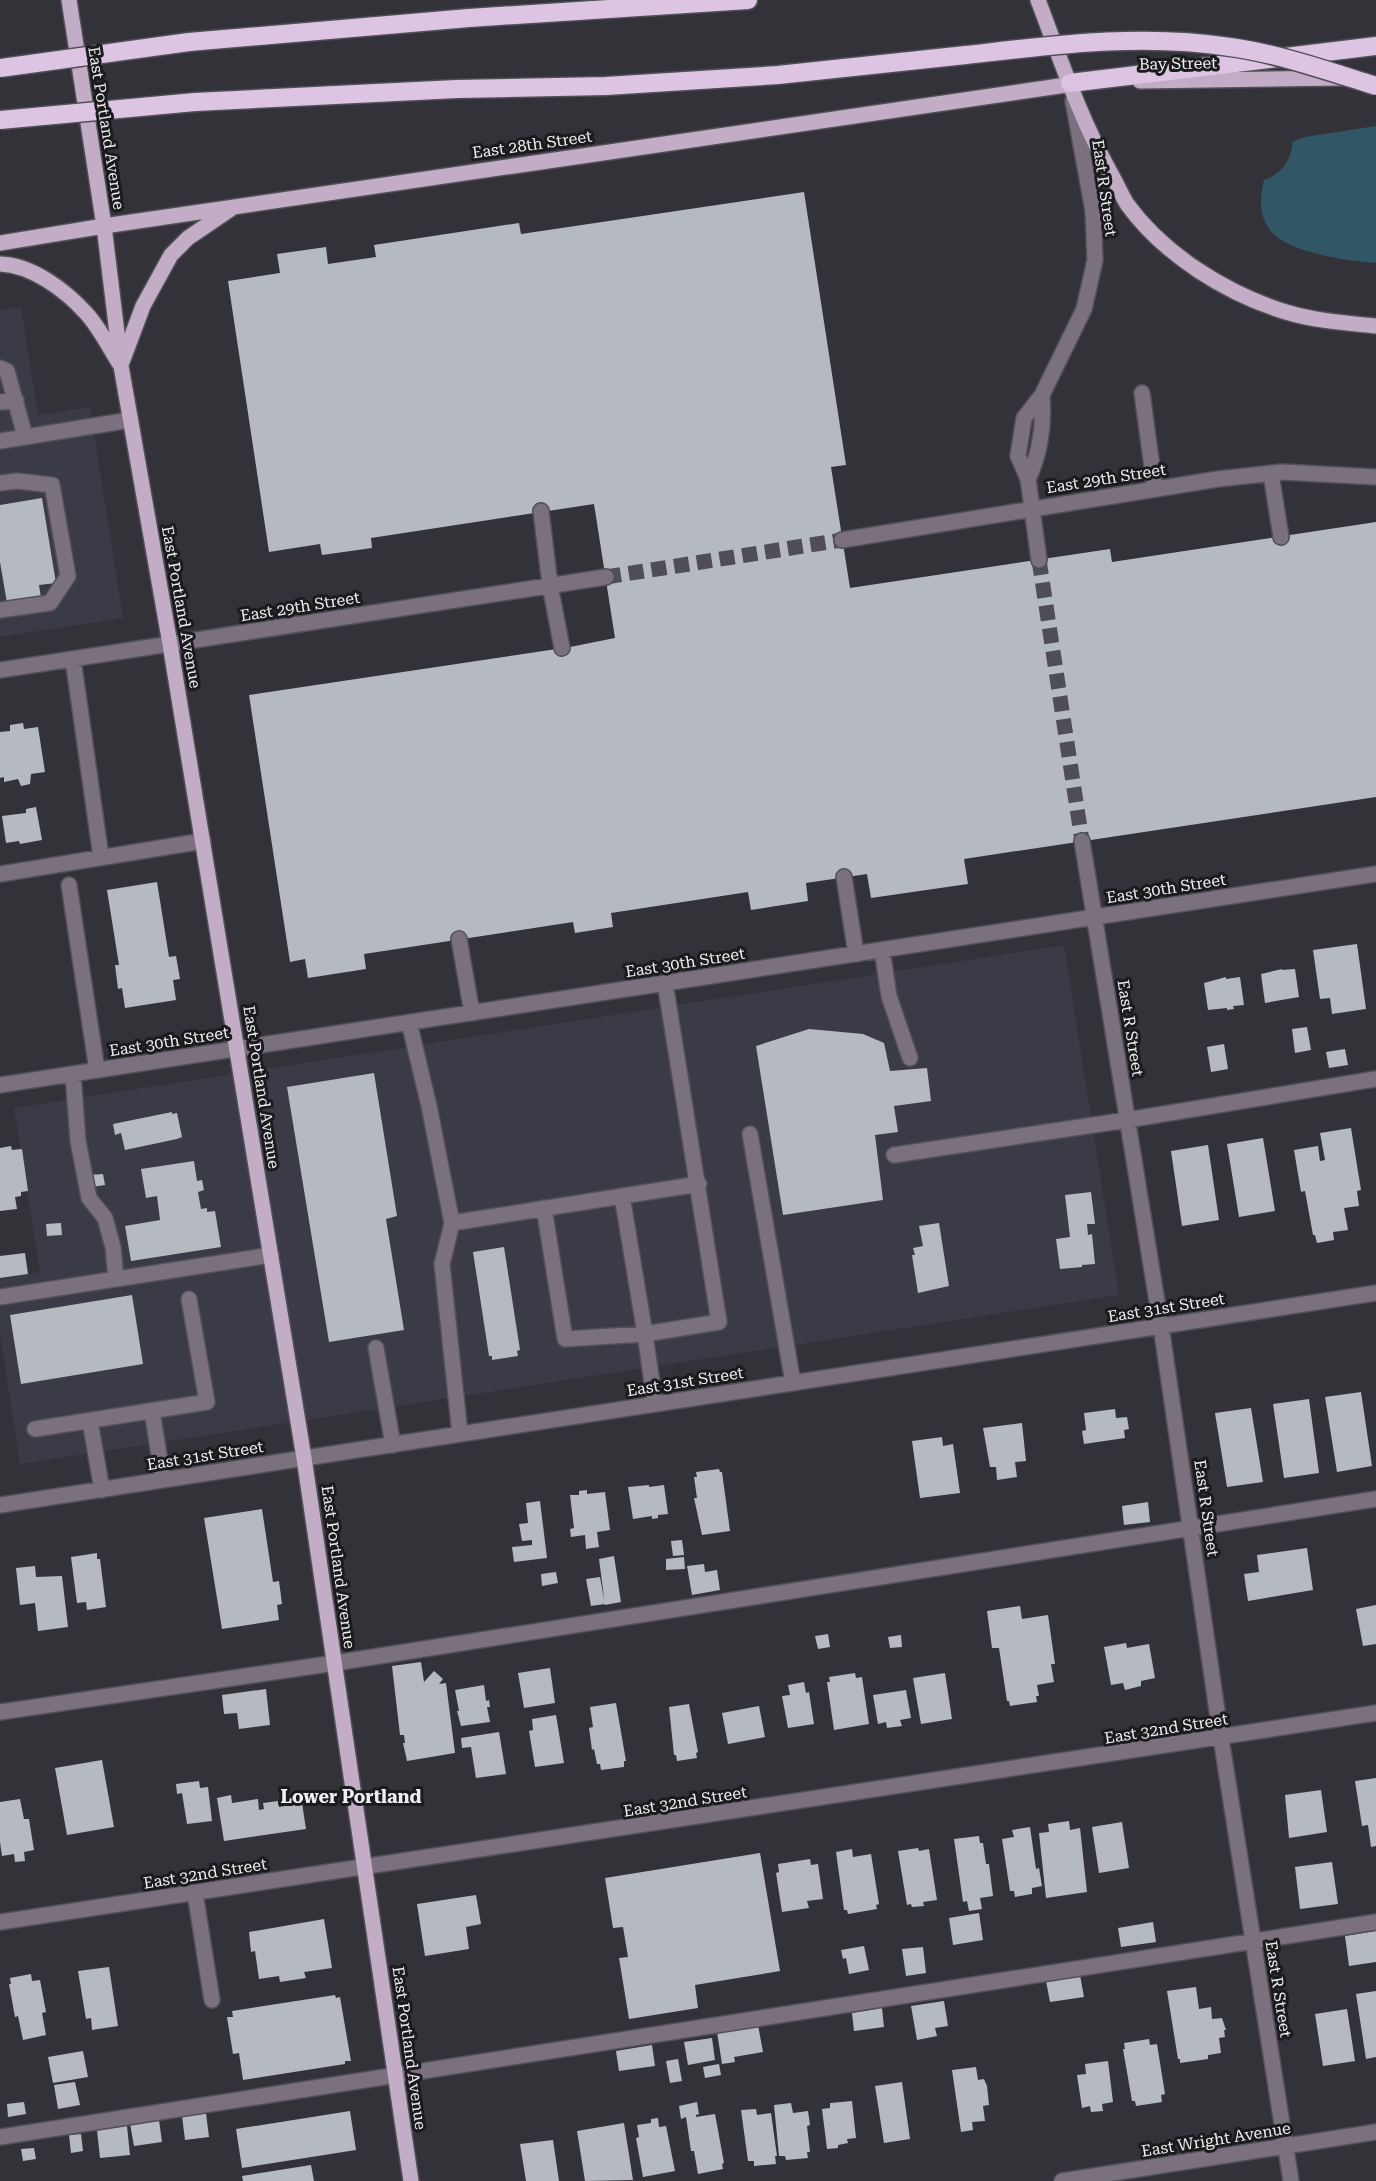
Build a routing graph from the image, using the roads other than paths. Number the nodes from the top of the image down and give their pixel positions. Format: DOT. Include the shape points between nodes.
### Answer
graph roads {
  1 [pos="69,0"];
  2 [pos="747,0"];
  3 [pos="1038,0"];
  4 [pos="1376,46"];
  5 [pos="0,68"];
  6 [pos="1376,77"];
  7 [pos="1070,83"];
  8 [pos="1376,86"];
  9 [pos="0,120"];
  10 [pos="234,207"];
  11 [pos="104,226"];
  12 [pos="0,243"];
  13 [pos="0,264"];
  14 [pos="1376,326"];
  15 [pos="121,366"];
  16 [pos="0,368"];
  17 [pos="1142,393"];
  18 [pos="16,400"];
  19 [pos="0,402"];
  20 [pos="130,420"];
  21 [pos="25,436"];
  22 [pos="0,441"];
  23 [pos="1271,474"];
  24 [pos="1376,477"];
  25 [pos="0,483"];
  26 [pos="1155,489"];
  27 [pos="1032,508"];
  28 [pos="541,511"];
  29 [pos="1281,537"];
  30 [pos="842,540"];
  31 [pos="1039,560"];
  32 [pos="606,577"];
  33 [pos="550,585"];
  34 [pos="0,610"];
  35 [pos="170,644"];
  36 [pos="562,648"];
  37 [pos="73,659"];
  38 [pos="0,670"];
  39 [pos="203,841"];
  40 [pos="1083,841"];
  41 [pos="101,857"];
  42 [pos="0,874"];
  43 [pos="1376,874"];
  44 [pos="844,877"];
  45 [pos="69,885"];
  46 [pos="1094,918"];
  47 [pos="459,939"];
  48 [pos="882,950"];
  49 [pos="856,954"];
  50 [pos="665,983"];
  51 [pos="472,1013"];
  52 [pos="409,1022"];
  53 [pos="238,1049"];
  54 [pos="910,1058"];
  55 [pos="97,1070"];
  56 [pos="73,1074"];
  57 [pos="1376,1079"];
  58 [pos="0,1085"];
  59 [pos="1127,1120"];
  60 [pos="750,1134"];
  61 [pos="894,1155"];
  62 [pos="699,1184"];
  63 [pos="622,1196"];
  64 [pos="544,1208"];
  65 [pos="452,1223"];
  66 [pos="272,1255"];
  67 [pos="116,1279"];
  68 [pos="1376,1293"];
  69 [pos="0,1296"];
  70 [pos="189,1299"];
  71 [pos="1161,1326"];
  72 [pos="645,1334"];
  73 [pos="376,1348"];
  74 [pos="793,1383"];
  75 [pos="655,1404"];
  76 [pos="152,1411"];
  77 [pos="90,1421"];
  78 [pos="35,1429"];
  79 [pos="460,1434"];
  80 [pos="393,1445"];
  81 [pos="304,1458"];
  82 [pos="163,1480"];
  83 [pos="102,1490"];
  84 [pos="1376,1499"];
  85 [pos="0,1505"];
  86 [pos="1192,1528"];
  87 [pos="335,1663"];
  88 [pos="0,1712"];
  89 [pos="1376,1713"];
  90 [pos="1221,1737"];
  91 [pos="365,1867"];
  92 [pos="195,1893"];
  93 [pos="1376,1922"];
  94 [pos="0,1923"];
  95 [pos="1253,1941"];
  96 [pos="212,2000"];
  97 [pos="396,2075"];
  98 [pos="1376,2132"];
  99 [pos="0,2137"];
  100 [pos="1286,2146"];
  101 [pos="411,2181"];
  102 [pos="1062,2181"];
  103 [pos="1291,2181"];
  1 -- 11 [label="main road, East Portland Avenue"];
  2 -- 5 [label="highway, bridge" via="189,42"];
  3 -- 7 [label="main road"];
  4 -- 7 [label="highway"];
  6 -- 7 [label="main road, Bay Street"];
  7 -- 10 [label="main road, East 28th Street"];
  7 -- 14 [label="main road" via="1093,142 1127,204 1162,242 1204,275 1242,297 1288,313"];
  7 -- 27 [label="street, East R Street" via="1092,211 1095,260 1084,309 1042,395 1044,422 1037,460 1028,479"];
  8 -- 9 [label="highway, bridge" via="1279,56 1230,47 1175,41 1113,41 778,75 618,86 458,89 195,102"];
  10 -- 11 [label="main road, East 28th Street"];
  10 -- 15 [label="main road" via="188,238 171,255 143,306"];
  11 -- 12 [label="main road, East 28th Street"];
  11 -- 15 [label="main road, East Portland Avenue"];
  13 -- 15 [label="main road" via="43,276 87,314"];
  15 -- 20 [label="main road, East Portland Avenue"];
  16 -- 18 [label="street" via="7,371"];
  17 -- 26 [label="street"];
  18 -- 19 [label="street"];
  18 -- 21 [label="street"];
  20 -- 21 [label="street"];
  20 -- 35 [label="main road, East Portland Avenue"];
  21 -- 22 [label="street"];
  23 -- 24 [label="street, East 29th Street"];
  23 -- 26 [label="street, East 29th Street"];
  23 -- 29 [label="street"];
  25 -- 34 [label="street" via="52,485 68,576 50,603"];
  26 -- 27 [label="street, East 29th Street"];
  27 -- 30 [label="street, East 29th Street"];
  27 -- 31 [label="street, East R Street"];
  28 -- 33 [label="street"];
  32 -- 33 [label="street, East 29th Street"];
  33 -- 35 [label="street, East 29th Street"];
  33 -- 36 [label="street"];
  35 -- 37 [label="street, East 29th Street"];
  35 -- 39 [label="main road, East Portland Avenue"];
  37 -- 38 [label="street, East 29th Street"];
  37 -- 41 [label="street"];
  39 -- 41 [label="street"];
  39 -- 53 [label="main road, East Portland Avenue"];
  40 -- 46 [label="street, East R Street"];
  41 -- 42 [label="street"];
  43 -- 46 [label="street, East 30th Street"];
  44 -- 49 [label="street"];
  45 -- 55 [label="street"];
  46 -- 48 [label="street, East 30th Street"];
  46 -- 59 [label="street, East R Street"];
  47 -- 51 [label="street"];
  48 -- 49 [label="street, East 30th Street"];
  48 -- 54 [label="street" via="889,996"];
  49 -- 50 [label="street, East 30th Street"];
  50 -- 51 [label="street, East 30th Street"];
  50 -- 62 [label="street"];
  51 -- 52 [label="street, East 30th Street"];
  52 -- 53 [label="street, East 30th Street"];
  52 -- 65 [label="street"];
  53 -- 55 [label="street, East 30th Street"];
  53 -- 66 [label="main road, East Portland Avenue"];
  55 -- 56 [label="street, East 30th Street"];
  56 -- 58 [label="street, East 30th Street"];
  56 -- 67 [label="street" via="78,1141 89,1198 105,1218"];
  57 -- 59 [label="street"];
  59 -- 61 [label="street"];
  59 -- 71 [label="street, East R Street"];
  60 -- 74 [label="street"];
  62 -- 63 [label="street"];
  62 -- 72 [label="street" via="719,1322"];
  63 -- 64 [label="street"];
  63 -- 72 [label="street"];
  64 -- 65 [label="street"];
  64 -- 72 [label="street" via="565,1339"];
  65 -- 79 [label="street" via="442,1264"];
  66 -- 67 [label="street"];
  66 -- 81 [label="main road, East Portland Avenue"];
  67 -- 69 [label="street"];
  68 -- 71 [label="street, East 31st Street"];
  70 -- 76 [label="street" via="207,1402"];
  71 -- 74 [label="street, East 31st Street"];
  71 -- 86 [label="street, East R Street"];
  72 -- 75 [label="street"];
  73 -- 80 [label="street"];
  74 -- 75 [label="street, East 31st Street"];
  75 -- 79 [label="street, East 31st Street"];
  76 -- 77 [label="street"];
  76 -- 82 [label="street"];
  77 -- 78 [label="street"];
  77 -- 83 [label="street"];
  79 -- 80 [label="street, East 31st Street"];
  80 -- 81 [label="street, East 31st Street"];
  81 -- 82 [label="street, East 31st Street"];
  81 -- 87 [label="main road, East Portland Avenue"];
  82 -- 83 [label="street, East 31st Street"];
  83 -- 85 [label="street, East 31st Street"];
  84 -- 86 [label="street"];
  86 -- 87 [label="street"];
  86 -- 90 [label="street, East R Street"];
  87 -- 88 [label="street"];
  87 -- 91 [label="main road, East Portland Avenue"];
  89 -- 90 [label="street, East 32nd Street"];
  90 -- 91 [label="street, East 32nd Street"];
  90 -- 95 [label="street, East R Street"];
  91 -- 92 [label="street, East 32nd Street"];
  91 -- 97 [label="main road, East Portland Avenue"];
  92 -- 94 [label="street, East 32nd Street"];
  92 -- 96 [label="street"];
  93 -- 95 [label="street"];
  95 -- 97 [label="street"];
  95 -- 100 [label="street, East R Street"];
  97 -- 99 [label="street"];
  97 -- 101 [label="main road, East Portland Avenue"];
  98 -- 100 [label="street, East Wright Avenue"];
  100 -- 102 [label="street, East Wright Avenue"];
  100 -- 103 [label="street, East R Street"];
}
